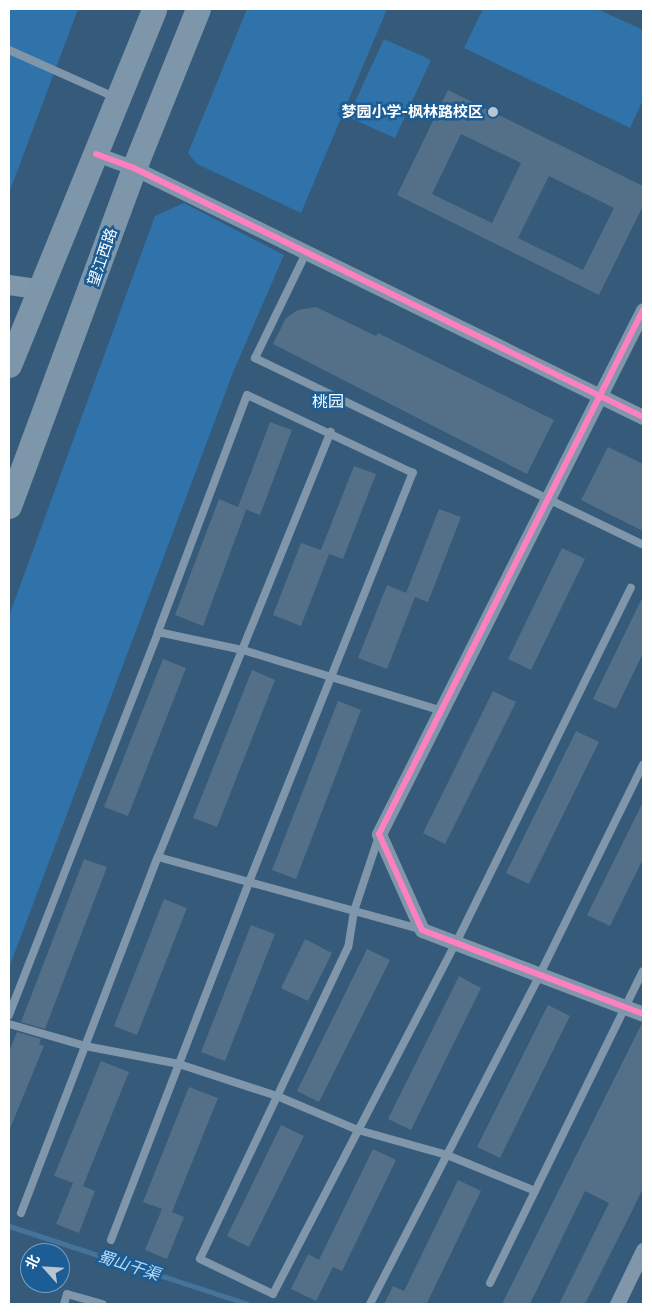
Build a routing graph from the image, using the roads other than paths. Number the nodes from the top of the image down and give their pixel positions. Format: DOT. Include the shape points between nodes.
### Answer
graph roads {
  1 [pos="154,9"];
  2 [pos="198,9"];
  3 [pos="9,50"];
  4 [pos="118,98"];
  5 [pos="96,154"];
  6 [pos="134,168"];
  7 [pos="306,253"];
  8 [pos="9,285"];
  9 [pos="38,289"];
  10 [pos="643,310"];
  11 [pos="9,365"];
  12 [pos="600,396"];
  13 [pos="643,418"];
  14 [pos="331,432"];
  15 [pos="548,498"];
  16 [pos="9,506"];
  17 [pos="643,545"];
  18 [pos="632,588"];
  19 [pos="158,632"];
  20 [pos="243,650"];
  21 [pos="332,676"];
  22 [pos="442,711"];
  23 [pos="643,765"];
  24 [pos="379,834"];
  25 [pos="158,857"];
  26 [pos="249,882"];
  27 [pos="354,911"];
  28 [pos="422,930"];
  29 [pos="456,942"];
  30 [pos="643,971"];
  31 [pos="540,974"];
  32 [pos="625,1007"];
  33 [pos="643,1014"];
  34 [pos="9,1015"];
  35 [pos="9,1024"];
  36 [pos="85,1046"];
  37 [pos="179,1064"];
  38 [pos="277,1096"];
  39 [pos="358,1130"];
  40 [pos="447,1155"];
  41 [pos="535,1191"];
  42 [pos="21,1212"];
  43 [pos="112,1240"];
  44 [pos="643,1250"];
  45 [pos="490,1283"];
  46 [pos="64,1304"];
  47 [pos="103,1304"];
  48 [pos="370,1304"];
  49 [pos="617,1304"];
  1 -- 4 [label="main road"];
  2 -- 6 [label="main road, 望江西路"];
  3 -- 4 [label="lane"];
  4 -- 5 [label="main road"];
  5 -- 6 [label="street"];
  5 -- 9 [label="main road"];
  6 -- 7 [label="street"];
  6 -- 16 [label="main road, 望江西路"];
  7 -- 12 [label="street"];
  7 -- 15 [label="lane" via="256,358"];
  8 -- 9 [label="street"];
  9 -- 11 [label="main road"];
  10 -- 12 [label="street"];
  12 -- 13 [label="street"];
  12 -- 15 [label="street"];
  14 -- 19 [label="lane" via="247,395"];
  14 -- 20 [label="lane"];
  14 -- 21 [label="lane" via="413,473"];
  15 -- 17 [label="lane"];
  15 -- 22 [label="street"];
  18 -- 29 [label="lane"];
  19 -- 20 [label="lane"];
  19 -- 34 [label="lane"];
  20 -- 21 [label="lane"];
  20 -- 25 [label="lane"];
  21 -- 22 [label="lane"];
  21 -- 26 [label="lane"];
  22 -- 24 [label="street"];
  23 -- 31 [label="lane"];
  24 -- 27 [label="lane"];
  24 -- 28 [label="street"];
  25 -- 26 [label="lane"];
  25 -- 36 [label="lane"];
  26 -- 27 [label="lane"];
  26 -- 37 [label="lane"];
  27 -- 28 [label="lane"];
  27 -- 38 [label="lane" via="348,947"];
  28 -- 29 [label="street"];
  29 -- 31 [label="street"];
  29 -- 39 [label="lane"];
  30 -- 32 [label="lane"];
  31 -- 32 [label="street"];
  31 -- 40 [label="lane"];
  32 -- 33 [label="street"];
  32 -- 41 [label="lane"];
  35 -- 36 [label="lane"];
  36 -- 37 [label="lane"];
  36 -- 42 [label="lane"];
  37 -- 38 [label="lane"];
  37 -- 43 [label="lane"];
  38 -- 39 [label="lane"];
  38 -- 39 [label="lane" via="200,1259 273,1294"];
  39 -- 40 [label="lane"];
  40 -- 41 [label="lane"];
  40 -- 48 [label="lane"];
  41 -- 45 [label="lane"];
  44 -- 49 [label="street"];
  46 -- 47 [label="lane" via="67,1294"];
}
